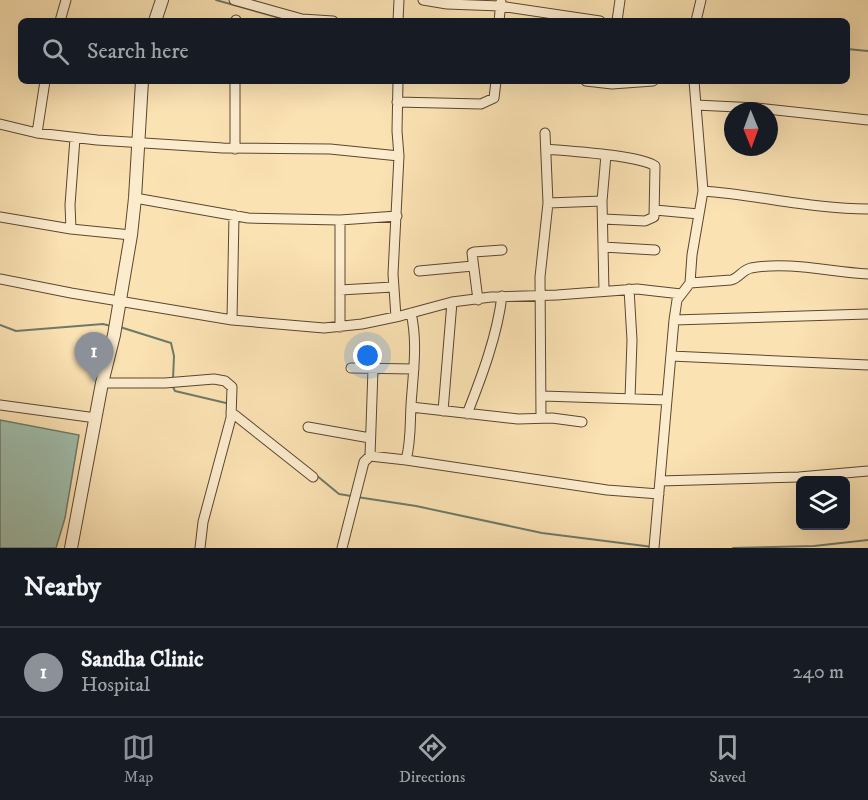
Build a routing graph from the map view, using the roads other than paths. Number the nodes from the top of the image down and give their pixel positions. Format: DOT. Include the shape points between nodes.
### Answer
graph roads {
  1 [pos="66,0"];
  2 [pos="162,0"];
  3 [pos="234,0"];
  4 [pos="399,0"];
  5 [pos="423,0"];
  6 [pos="620,0"];
  7 [pos="701,0"];
  8 [pos="501,3"];
  9 [pos="61,18"];
  10 [pos="156,18"];
  11 [pos="298,18"];
  12 [pos="398,18"];
  13 [pos="499,18"];
  14 [pos="584,18"];
  15 [pos="617,18"];
  16 [pos="697,18"];
  17 [pos="45,84"];
  18 [pos="142,84"];
  19 [pos="235,84"];
  20 [pos="398,84"];
  21 [pos="496,84"];
  22 [pos="694,84"];
  23 [pos="397,102"];
  24 [pos="696,105"];
  25 [pos="868,120"];
  26 [pos="0,124"];
  27 [pos="37,133"];
  28 [pos="545,133"];
  29 [pos="75,138"];
  30 [pos="138,142"];
  31 [pos="235,148"];
  32 [pos="546,149"];
  33 [pos="606,155"];
  34 [pos="399,156"];
  35 [pos="703,191"];
  36 [pos="135,198"];
  37 [pos="602,201"];
  38 [pos="548,203"];
  39 [pos="868,209"];
  40 [pos="655,210"];
  41 [pos="699,214"];
  42 [pos="234,215"];
  43 [pos="0,216"];
  44 [pos="397,216"];
  45 [pos="603,219"];
  46 [pos="340,220"];
  47 [pos="71,229"];
  48 [pos="131,235"];
  49 [pos="603,247"];
  50 [pos="502,250"];
  51 [pos="655,250"];
  52 [pos="473,266"];
  53 [pos="419,271"];
  54 [pos="868,274"];
  55 [pos="0,279"];
  56 [pos="690,283"];
  57 [pos="393,287"];
  58 [pos="629,289"];
  59 [pos="340,290"];
  60 [pos="604,291"];
  61 [pos="541,294"];
  62 [pos="681,294"];
  63 [pos="502,296"];
  64 [pos="478,300"];
  65 [pos="120,302"];
  66 [pos="452,302"];
  67 [pos="411,313"];
  68 [pos="868,314"];
  69 [pos="396,317"];
  70 [pos="232,320"];
  71 [pos="674,320"];
  72 [pos="340,327"];
  73 [pos="671,356"];
  74 [pos="868,365"];
  75 [pos="351,369"];
  76 [pos="373,369"];
  77 [pos="414,369"];
  78 [pos="102,383"];
  79 [pos="542,396"];
  80 [pos="630,399"];
  81 [pos="667,400"];
  82 [pos="0,405"];
  83 [pos="411,407"];
  84 [pos="443,411"];
  85 [pos="467,414"];
  86 [pos="231,415"];
  87 [pos="96,418"];
  88 [pos="541,418"];
  89 [pos="582,422"];
  90 [pos="308,427"];
  91 [pos="370,438"];
  92 [pos="370,456"];
  93 [pos="406,460"];
  94 [pos="868,471"];
  95 [pos="313,477"];
  96 [pos="660,481"];
  97 [pos="659,494"];
  98 [pos="71,548"];
  99 [pos="200,548"];
  100 [pos="342,548"];
  101 [pos="654,548"];
  1 -- 9 [label="street"];
  2 -- 10 [label="street"];
  3 -- 11 [label="street"];
  4 -- 12 [label="street"];
  5 -- 8 [label="street" via="447,4"];
  6 -- 15 [label="street"];
  7 -- 16 [label="street"];
  8 -- 13 [label="street"];
  8 -- 14 [label="street"];
  17 -- 27 [label="street"];
  18 -- 30 [label="street"];
  19 -- 31 [label="street"];
  20 -- 23 [label="street"];
  21 -- 23 [label="street" via="494,98 481,104"];
  22 -- 24 [label="street"];
  23 -- 34 [label="street"];
  24 -- 25 [label="street"];
  24 -- 35 [label="street"];
  26 -- 27 [label="street"];
  27 -- 29 [label="street"];
  28 -- 32 [label="street"];
  29 -- 30 [label="street"];
  29 -- 47 [label="street"];
  30 -- 31 [label="street"];
  30 -- 36 [label="street"];
  31 -- 34 [label="street" via="330,149"];
  32 -- 33 [label="street"];
  32 -- 38 [label="street"];
  33 -- 37 [label="street"];
  33 -- 40 [label="street" via="655,166"];
  34 -- 44 [label="street"];
  35 -- 39 [label="street" via="836,209"];
  35 -- 41 [label="street"];
  36 -- 42 [label="street"];
  36 -- 48 [label="street"];
  37 -- 38 [label="street"];
  37 -- 45 [label="street"];
  38 -- 61 [label="street"];
  40 -- 41 [label="street"];
  40 -- 45 [label="street" via="654,217 645,221"];
  41 -- 56 [label="street"];
  42 -- 46 [label="street"];
  42 -- 70 [label="street"];
  43 -- 47 [label="street"];
  44 -- 46 [label="street"];
  44 -- 57 [label="street"];
  45 -- 49 [label="street"];
  46 -- 59 [label="street"];
  47 -- 48 [label="street"];
  48 -- 65 [label="street"];
  49 -- 51 [label="street"];
  49 -- 60 [label="street"];
  50 -- 52 [label="street" via="473,252"];
  52 -- 53 [label="street"];
  52 -- 64 [label="street"];
  54 -- 56 [label="street" via="770,266 747,269 736,279"];
  55 -- 65 [label="street"];
  56 -- 62 [label="street"];
  57 -- 59 [label="street"];
  57 -- 69 [label="street"];
  58 -- 60 [label="street"];
  58 -- 62 [label="street"];
  58 -- 80 [label="street"];
  59 -- 72 [label="street"];
  60 -- 61 [label="street"];
  61 -- 63 [label="street"];
  61 -- 79 [label="street"];
  62 -- 71 [label="street"];
  63 -- 64 [label="street"];
  63 -- 85 [label="street" via="483,374"];
  64 -- 66 [label="street"];
  65 -- 70 [label="street"];
  65 -- 78 [label="street"];
  66 -- 67 [label="street"];
  66 -- 84 [label="street"];
  67 -- 69 [label="street"];
  67 -- 77 [label="street"];
  68 -- 71 [label="street"];
  69 -- 72 [label="street"];
  70 -- 72 [label="street"];
  71 -- 73 [label="street"];
  73 -- 74 [label="street"];
  73 -- 81 [label="street"];
  75 -- 76 [label="street"];
  76 -- 77 [label="street"];
  76 -- 91 [label="street"];
  77 -- 83 [label="street"];
  78 -- 86 [label="street" via="225,381 232,387"];
  78 -- 87 [label="street"];
  79 -- 80 [label="street"];
  79 -- 88 [label="street"];
  80 -- 81 [label="street"];
  81 -- 96 [label="street"];
  82 -- 87 [label="street"];
  83 -- 84 [label="street"];
  83 -- 93 [label="street"];
  84 -- 85 [label="street"];
  85 -- 88 [label="street"];
  86 -- 95 [label="street"];
  86 -- 99 [label="street"];
  87 -- 98 [label="street"];
  88 -- 89 [label="street"];
  90 -- 91 [label="street"];
  91 -- 92 [label="street"];
  92 -- 93 [label="street"];
  92 -- 100 [label="street" via="364,462 356,488"];
  93 -- 97 [label="street" via="606,490"];
  94 -- 96 [label="street"];
  96 -- 97 [label="street"];
  97 -- 101 [label="street"];
}
